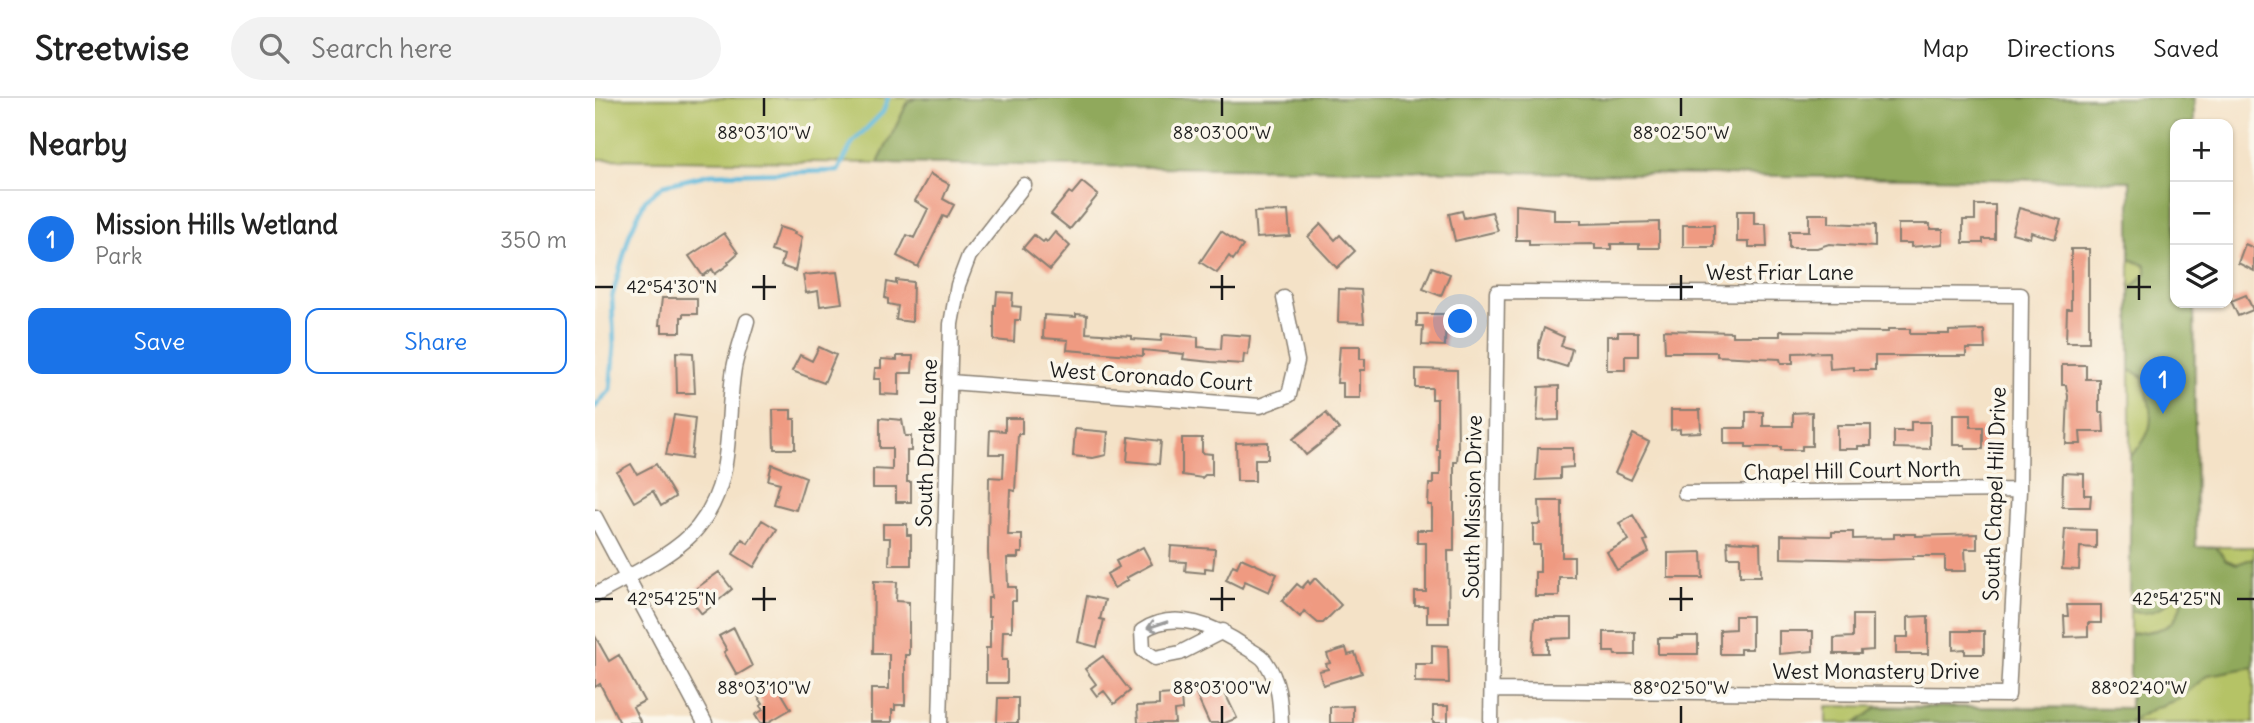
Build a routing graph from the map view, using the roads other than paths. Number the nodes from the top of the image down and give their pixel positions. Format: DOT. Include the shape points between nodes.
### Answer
graph roads {
  1 [pos="1024,185"];
  2 [pos="1497,292"];
  3 [pos="2021,295"];
  4 [pos="1284,298"];
  5 [pos="747,321"];
  6 [pos="950,382"];
  7 [pos="2019,490"];
  8 [pos="1685,493"];
  9 [pos="595,517"];
  10 [pos="627,577"];
  11 [pos="595,595"];
  12 [pos="1223,631"];
  13 [pos="1492,690"];
  14 [pos="2008,695"];
  15 [pos="705,723"];
  16 [pos="940,723"];
  17 [pos="1281,723"];
  18 [pos="1491,723"];
  1 -- 6 [label="street, South Drake Lane" via="969,256 958,285 951,324"];
  2 -- 3 [label="street, West Friar Lane"];
  2 -- 13 [label="street, South Mission Drive"];
  3 -- 7 [label="street, South Chapel Hill Drive"];
  4 -- 6 [label="street, West Coronado Court" via="1297,360 1289,395 1260,406"];
  5 -- 10 [label="street" via="734,367 728,454 715,499 698,528 678,546"];
  6 -- 16 [label="street, South Drake Lane"];
  7 -- 8 [label="street, Chapel Hill Court North"];
  7 -- 14 [label="street, South Chapel Hill Drive"];
  9 -- 10 [label="street"];
  10 -- 11 [label="street"];
  10 -- 15 [label="street"];
  12 -- 12 [label="street, one-way" via="1180,620 1154,623 1142,631 1143,650 1155,658 1180,653"];
  12 -- 17 [label="street" via="1264,659 1280,690"];
  13 -- 14 [label="street, West Monastery Drive"];
  13 -- 18 [label="street, South Mission Drive"];
}
